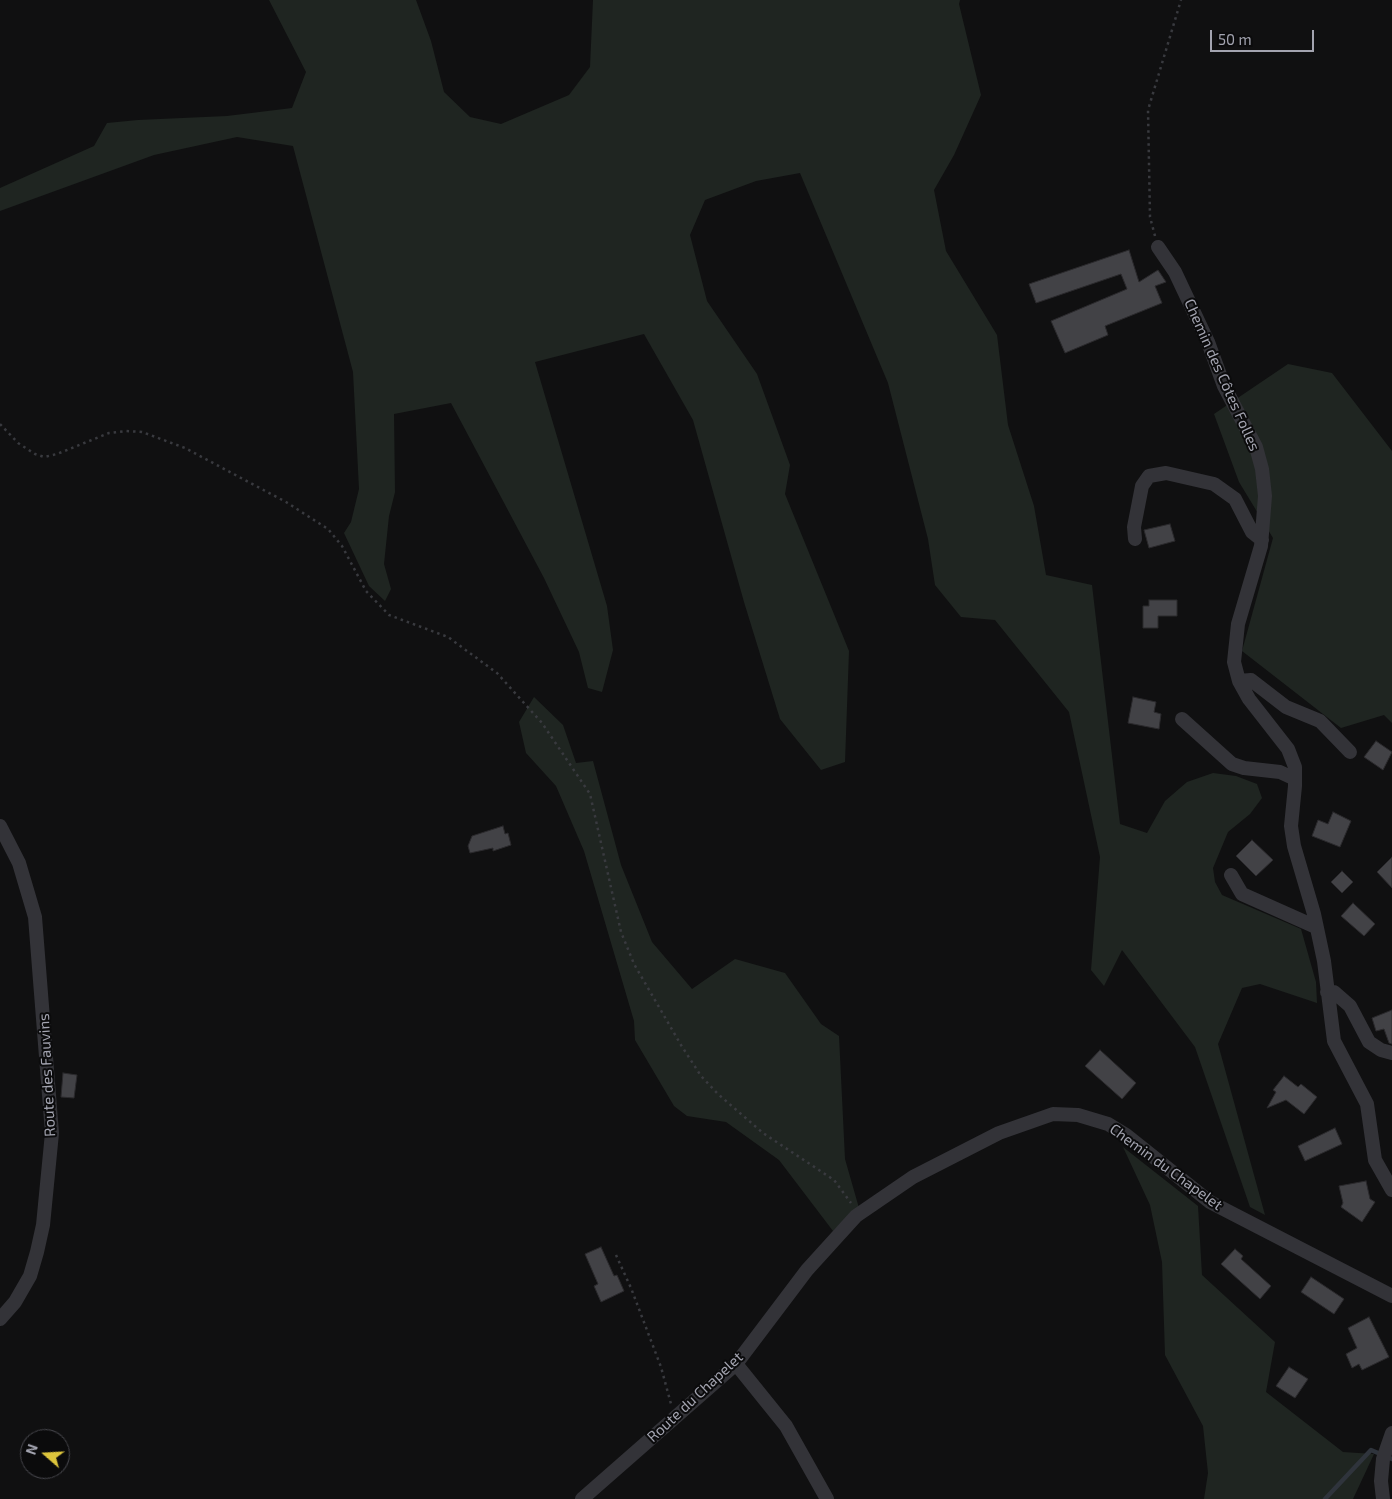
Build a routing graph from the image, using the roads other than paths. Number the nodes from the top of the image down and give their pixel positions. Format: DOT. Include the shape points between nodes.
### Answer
graph roads {
  1 [pos="1158,247"];
  2 [pos="1135,539"];
  3 [pos="1262,540"];
  4 [pos="1239,681"];
  5 [pos="1182,719"];
  6 [pos="1350,752"];
  7 [pos="1295,779"];
  8 [pos="0,826"];
  9 [pos="1231,875"];
  10 [pos="1316,927"];
  11 [pos="1327,992"];
  12 [pos="1392,1054"];
  13 [pos="1392,1190"];
  14 [pos="856,1216"];
  15 [pos="1392,1296"];
  16 [pos="0,1319"];
  17 [pos="736,1364"];
  18 [pos="1391,1435"];
  19 [pos="582,1499"];
  20 [pos="827,1499"];
  21 [pos="1383,1499"];
  1 -- 3 [label="street, Chemin des Côtes Folles" via="1175,272 1208,342 1224,386 1256,448 1265,496"];
  2 -- 3 [label="street" via="1142,486 1149,476 1166,473 1214,484 1235,499 1252,532"];
  3 -- 4 [label="street, Chemin des Côtes Folles" via="1234,643"];
  4 -- 6 [label="street" via="1251,680 1286,707 1320,721"];
  4 -- 7 [label="street, Chemin des Côtes Folles" via="1248,699 1288,748"];
  5 -- 7 [label="street" via="1232,764 1280,772"];
  7 -- 10 [label="street, Chemin des Côtes Folles" via="1291,826"];
  8 -- 16 [label="street, Route des Fauvins" via="19,863 35,917 52,1133 37,1252 30,1276 15,1302"];
  9 -- 10 [label="street" via="1242,894"];
  10 -- 11 [label="street, Chemin des Côtes Folles"];
  11 -- 12 [label="street" via="1334,992 1350,1006 1369,1042"];
  11 -- 13 [label="street, Chemin des Côtes Folles" via="1334,1041 1367,1104 1375,1160"];
  14 -- 15 [label="street, Chemin du Chapelet" via="912,1177 999,1133 1053,1114 1078,1115 1108,1124 1126,1135 1210,1202"];
  14 -- 17 [label="street, Route du Chapelet" via="807,1270"];
  17 -- 19 [label="street, Route du Chapelet"];
  17 -- 20 [label="street" via="786,1426"];
  18 -- 21 [label="street" via="1383,1459"];
}
